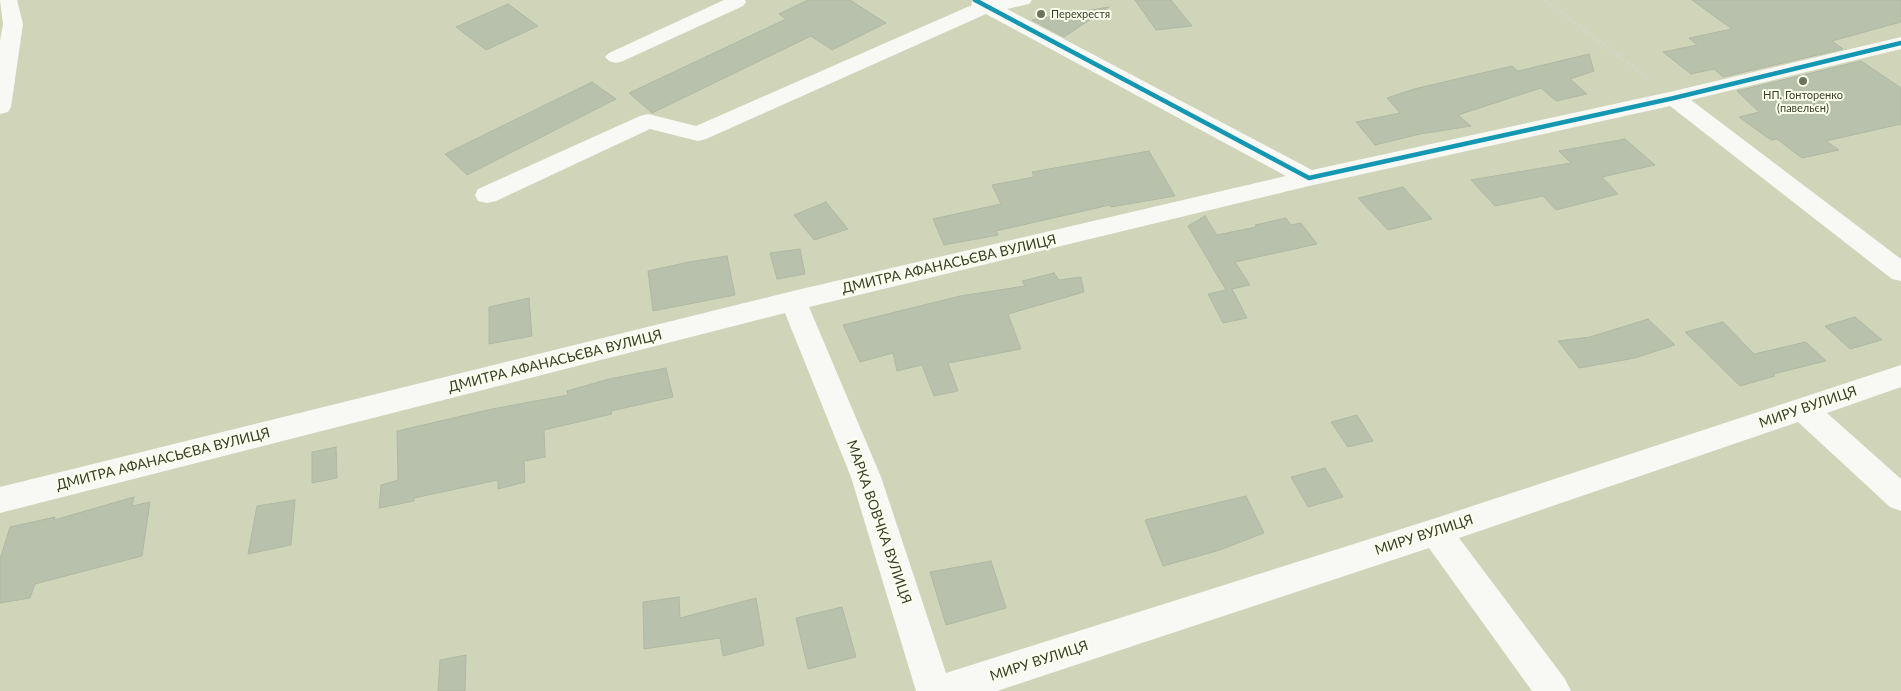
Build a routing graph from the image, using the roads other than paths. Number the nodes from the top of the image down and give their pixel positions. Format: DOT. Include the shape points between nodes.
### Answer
graph roads {
  1 [pos="7,0"];
  2 [pos="1022,0"];
  3 [pos="737,1"];
  4 [pos="981,3"];
  5 [pos="1901,43"];
  6 [pos="616,57"];
  7 [pos="1674,98"];
  8 [pos="0,107"];
  9 [pos="1309,178"];
  10 [pos="487,195"];
  11 [pos="1901,272"];
  12 [pos="793,301"];
  13 [pos="1901,376"];
  14 [pos="1803,409"];
  15 [pos="1901,498"];
  16 [pos="0,500"];
  17 [pos="1436,532"];
  18 [pos="934,691"];
  19 [pos="945,691"];
  20 [pos="1553,691"];
  1 -- 8 [label="street" via="13,24"];
  2 -- 4 [label="street"];
  3 -- 6 [label="street"];
  4 -- 9 [label="street"];
  4 -- 10 [label="street" via="698,134 648,121"];
  5 -- 7 [label="street, ДМИТРА АФАНАСЬЄВА ВУЛИЦЯ"];
  7 -- 9 [label="street, ДМИТРА АФАНАСЬЄВА ВУЛИЦЯ"];
  7 -- 11 [label="street"];
  9 -- 12 [label="street, ДМИТРА АФАНАСЬЄВА ВУЛИЦЯ"];
  12 -- 16 [label="street, ДМИТРА АФАНАСЬЄВА ВУЛИЦЯ"];
  12 -- 18 [label="street, МАРКА ВОВЧКА ВУЛИЦЯ" via="866,477"];
  13 -- 14 [label="street, МИРУ ВУЛИЦЯ"];
  14 -- 15 [label="street"];
  14 -- 17 [label="street, МИРУ ВУЛИЦЯ"];
  17 -- 19 [label="street, МИРУ ВУЛИЦЯ"];
  17 -- 20 [label="street"];
}
